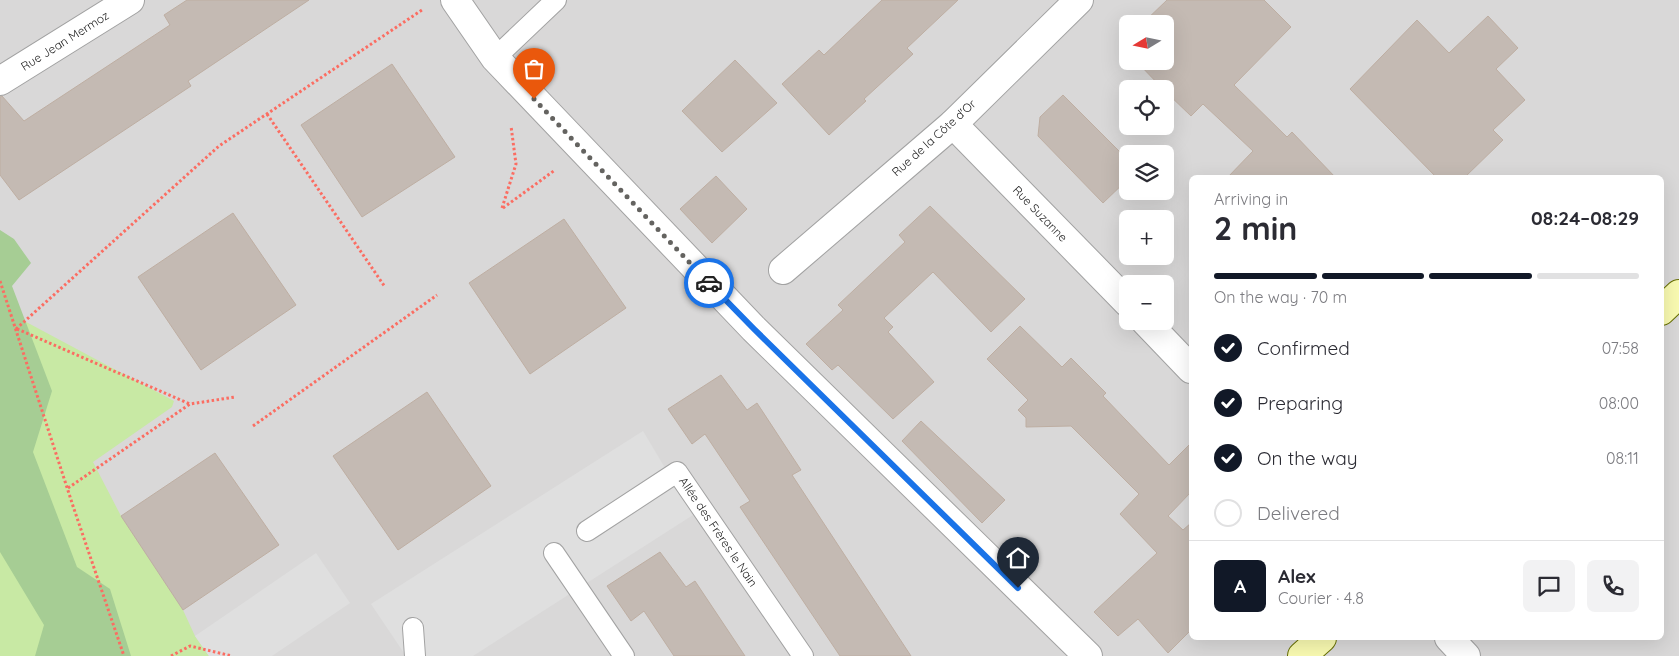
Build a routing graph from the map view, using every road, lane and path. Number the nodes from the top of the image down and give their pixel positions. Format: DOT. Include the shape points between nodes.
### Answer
graph roads {
  1 [pos="130,0"];
  2 [pos="455,0"];
  3 [pos="556,0"];
  4 [pos="1079,0"];
  5 [pos="429,6"];
  6 [pos="502,66"];
  7 [pos="0,81"];
  8 [pos="267,114"];
  9 [pos="953,124"];
  10 [pos="582,150"];
  11 [pos="783,270"];
  12 [pos="0,281"];
  13 [pos="385,287"];
  14 [pos="1119,294"];
  15 [pos="1679,294"];
  16 [pos="437,295"];
  17 [pos="1664,308"];
  18 [pos="16,328"];
  19 [pos="1154,330"];
  20 [pos="1189,367"];
  21 [pos="234,397"];
  22 [pos="190,404"];
  23 [pos="253,426"];
  24 [pos="68,488"];
  25 [pos="587,531"];
  26 [pos="554,554"];
  27 [pos="413,628"];
  28 [pos="1320,640"];
  29 [pos="1450,640"];
  30 [pos="124,656"];
  31 [pos="171,656"];
  32 [pos="232,656"];
  33 [pos="415,656"];
  34 [pos="624,656"];
  35 [pos="803,656"];
  36 [pos="1088,656"];
  37 [pos="1302,656"];
  38 [pos="1466,656"];
  1 -- 7 [label="street, Rue Jean Mermoz"];
  2 -- 6 [label="street"];
  3 -- 6 [label="lane"];
  4 -- 9 [label="street, Rue de la Côte d'Or"];
  5 -- 8 [label="path"];
  6 -- 10 [label="street"];
  6 -- 10 [label="path" via="516,164 502,208"];
  8 -- 13 [label="path"];
  8 -- 18 [label="path" via="219,146"];
  9 -- 11 [label="street, Rue de la Côte d'Or"];
  9 -- 14 [label="street, Rue Suzanne"];
  10 -- 36 [label="street" via="754,329"];
  12 -- 18 [label="path"];
  15 -- 17 [label="street"];
  16 -- 23 [label="path"];
  18 -- 22 [label="path"];
  18 -- 24 [label="path"];
  19 -- 20 [label="street"];
  21 -- 22 [label="path"];
  22 -- 24 [label="path"];
  24 -- 30 [label="path"];
  25 -- 35 [label="lane, Allée des Frères le Nain" via="677,472"];
  26 -- 34 [label="lane"];
  27 -- 33 [label="lane"];
  28 -- 37 [label="street"];
  29 -- 38 [label="street"];
  31 -- 32 [label="path" via="190,646"];
}
